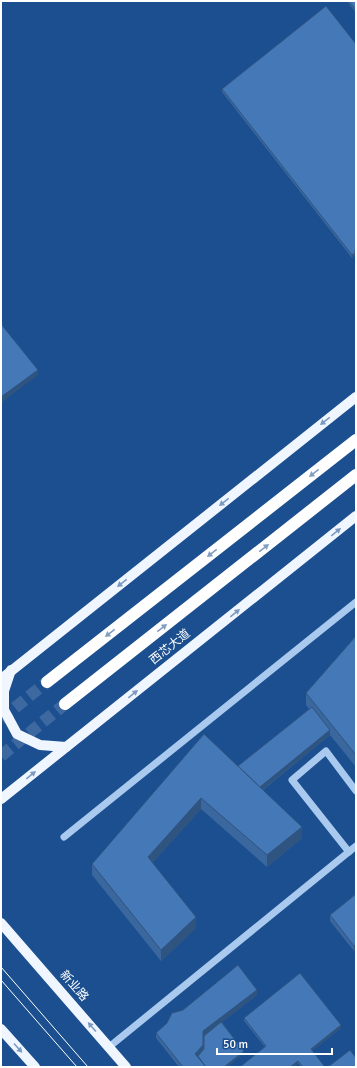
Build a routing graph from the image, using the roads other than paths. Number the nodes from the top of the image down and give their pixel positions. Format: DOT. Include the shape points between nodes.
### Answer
graph roads {
  1 [pos="356,397"];
  2 [pos="356,440"];
  3 [pos="356,475"];
  4 [pos="356,516"];
  5 [pos="356,602"];
  6 [pos="11,670"];
  7 [pos="1,679"];
  8 [pos="47,682"];
  9 [pos="65,704"];
  10 [pos="66,747"];
  11 [pos="356,790"];
  12 [pos="1,799"];
  13 [pos="64,837"];
  14 [pos="356,846"];
  15 [pos="349,852"];
  16 [pos="1,923"];
  17 [pos="1,1029"];
  18 [pos="109,1047"];
  19 [pos="35,1067"];
  20 [pos="126,1067"];
  1 -- 6 [label="main road, one-way"];
  2 -- 8 [label="highway, one-way"];
  9 -- 3 [label="highway, 西芯大道, one-way"];
  10 -- 4 [label="main road, 西芯大道, one-way"];
  5 -- 13 [label="lane"];
  6 -- 7 [label="main road"];
  6 -- 10 [label="main road" via="4,691 4,710 17,734 40,745"];
  12 -- 10 [label="main road, 西芯大道, one-way"];
  11 -- 15 [label="lane" via="326,752 292,780"];
  14 -- 15 [label="lane"];
  15 -- 18 [label="lane"];
  18 -- 16 [label="main road, 新业路, one-way"];
  17 -- 19 [label="main road, one-way"];
  18 -- 20 [label="main road, 新业路"];
}
